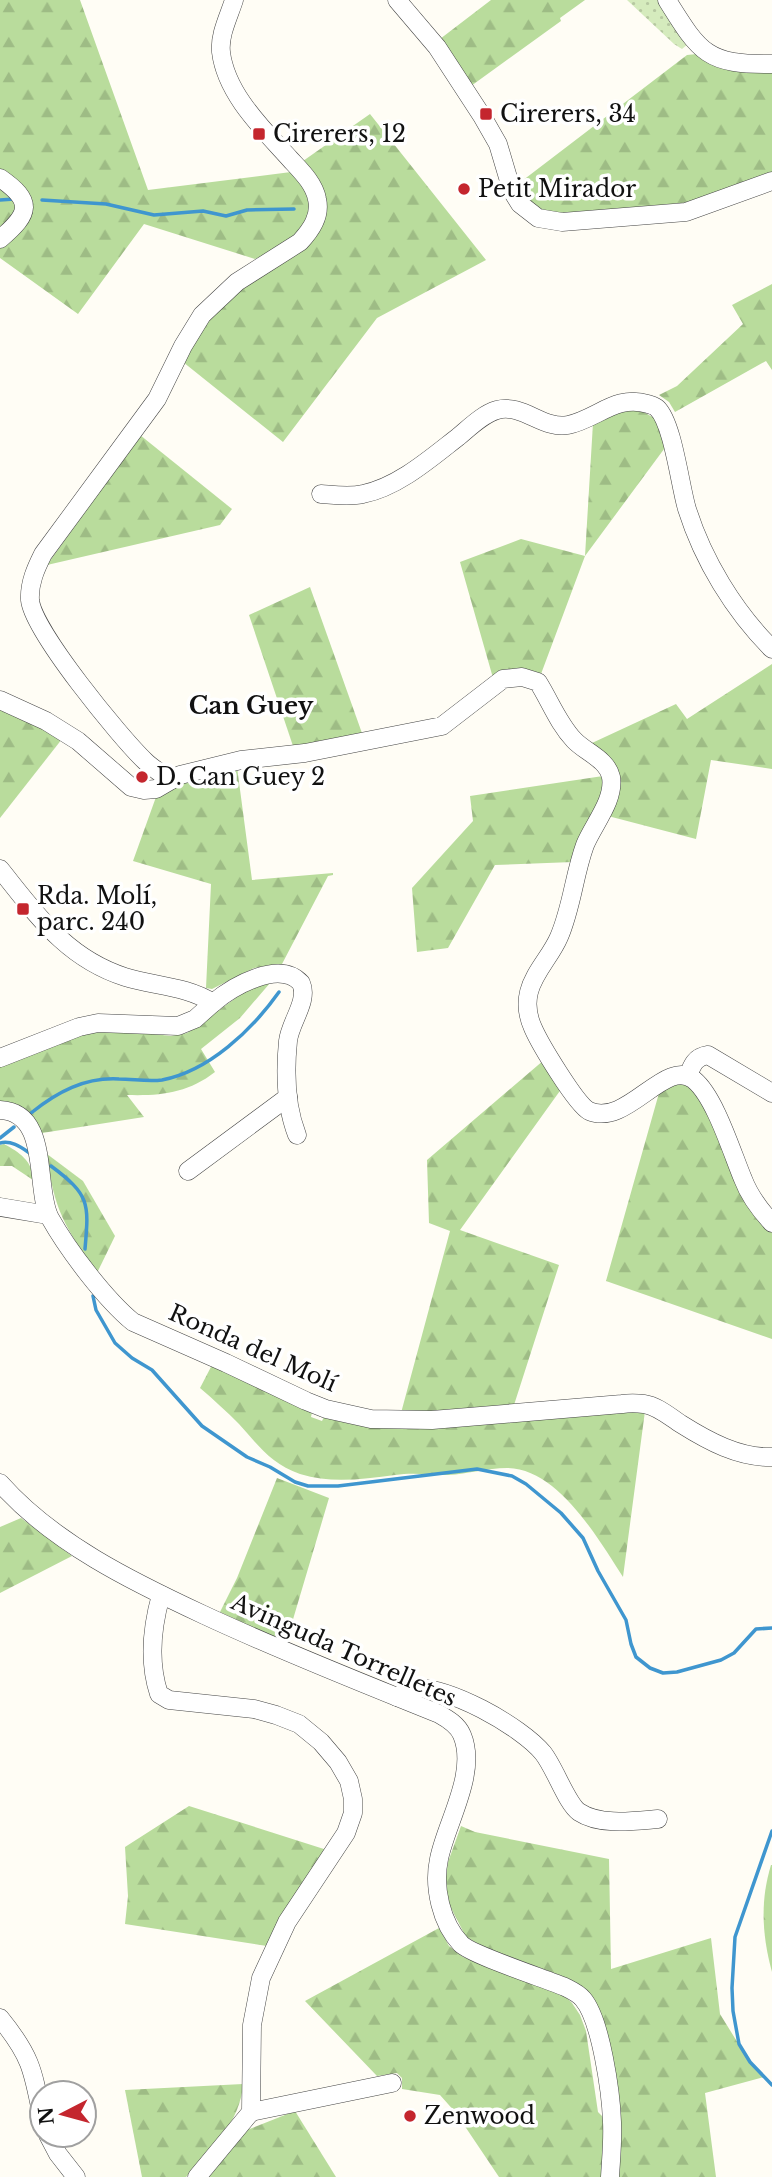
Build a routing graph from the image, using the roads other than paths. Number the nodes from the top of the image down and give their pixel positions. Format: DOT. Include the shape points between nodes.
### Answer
graph roads {
  1 [pos="234,0"];
  2 [pos="397,0"];
  3 [pos="667,0"];
  4 [pos="772,64"];
  5 [pos="0,178"];
  6 [pos="772,181"];
  7 [pos="0,239"];
  8 [pos="321,494"];
  9 [pos="772,649"];
  10 [pos="0,700"];
  11 [pos="171,780"];
  12 [pos="0,869"];
  13 [pos="213,1003"];
  14 [pos="0,1058"];
  15 [pos="688,1076"];
  16 [pos="772,1093"];
  17 [pos="288,1097"];
  18 [pos="0,1110"];
  19 [pos="297,1135"];
  20 [pos="188,1171"];
  21 [pos="0,1207"];
  22 [pos="48,1215"];
  23 [pos="772,1223"];
  24 [pos="772,1457"];
  25 [pos="0,1483"];
  26 [pos="161,1595"];
  27 [pos="397,1697"];
  28 [pos="658,1819"];
  29 [pos="0,2018"];
  30 [pos="35,2079"];
  31 [pos="391,2083"];
  32 [pos="251,2112"];
  33 [pos="55,2149"];
  34 [pos="76,2177"];
  35 [pos="197,2177"];
  36 [pos="610,2177"];
  1 -- 11 [label="street" via="220,48 222,60 246,108 313,188 316,217 300,242 237,282 202,316 157,399 43,554 30,594 35,616 78,682 140,756"];
  2 -- 6 [label="street" via="437,47 482,116 498,144 512,191 538,218 562,222 678,214"];
  3 -- 4 [label="street" via="691,37 718,60"];
  5 -- 7 [label="street" via="20,192 24,209"];
  8 -- 9 [label="street" via="363,495 388,484 499,409 566,425 617,403 637,401 656,407 667,424 682,491 700,542 725,589"];
  10 -- 11 [label="street" via="78,741 131,787 150,790"];
  11 -- 15 [label="street" via="241,760 305,753 442,726 503,679 522,677 538,682 563,727 608,768 611,785 586,845 558,940 532,982 530,1022 577,1101 590,1111 616,1111 671,1077"];
  12 -- 13 [label="street" via="60,941 82,957 125,977 191,992"];
  13 -- 14 [label="street" via="178,1026 98,1023"];
  13 -- 17 [label="street" via="261,976 280,974 298,979 304,993 288,1043"];
  15 -- 16 [label="street" via="693,1062 708,1055"];
  15 -- 23 [label="street" via="711,1103 744,1182"];
  17 -- 19 [label="street"];
  17 -- 20 [label="street"];
  18 -- 22 [label="street, Ronda del Molí" via="23,1120 32,1133"];
  21 -- 22 [label="street"];
  22 -- 24 [label="street, Ronda del Molí" via="81,1263 133,1322 326,1409 396,1421 645,1404 725,1448"];
  25 -- 26 [label="street, Avinguda Torrelletes" via="78,1548"];
  26 -- 27 [label="street, Avinguda Torrelletes" via="279,1650"];
  26 -- 32 [label="street" via="152,1631 159,1694 169,1700 261,1711 299,1724 338,1762 353,1799 346,1833 288,1922 261,1978 252,2025"];
  27 -- 28 [label="street" via="413,1689 464,1700 524,1735 540,1750 568,1800 582,1814 604,1820"];
  27 -- 36 [label="street, Avinguda Torrelletes" via="446,1719 458,1728 464,1743 464,1776 438,1867 438,1891 454,1935 467,1949 571,1990 592,2014 611,2109"];
  29 -- 30 [label="street" via="19,2042"];
  31 -- 32 [label="street"];
  32 -- 35 [label="street"];
  33 -- 34 [label="street"];
}
